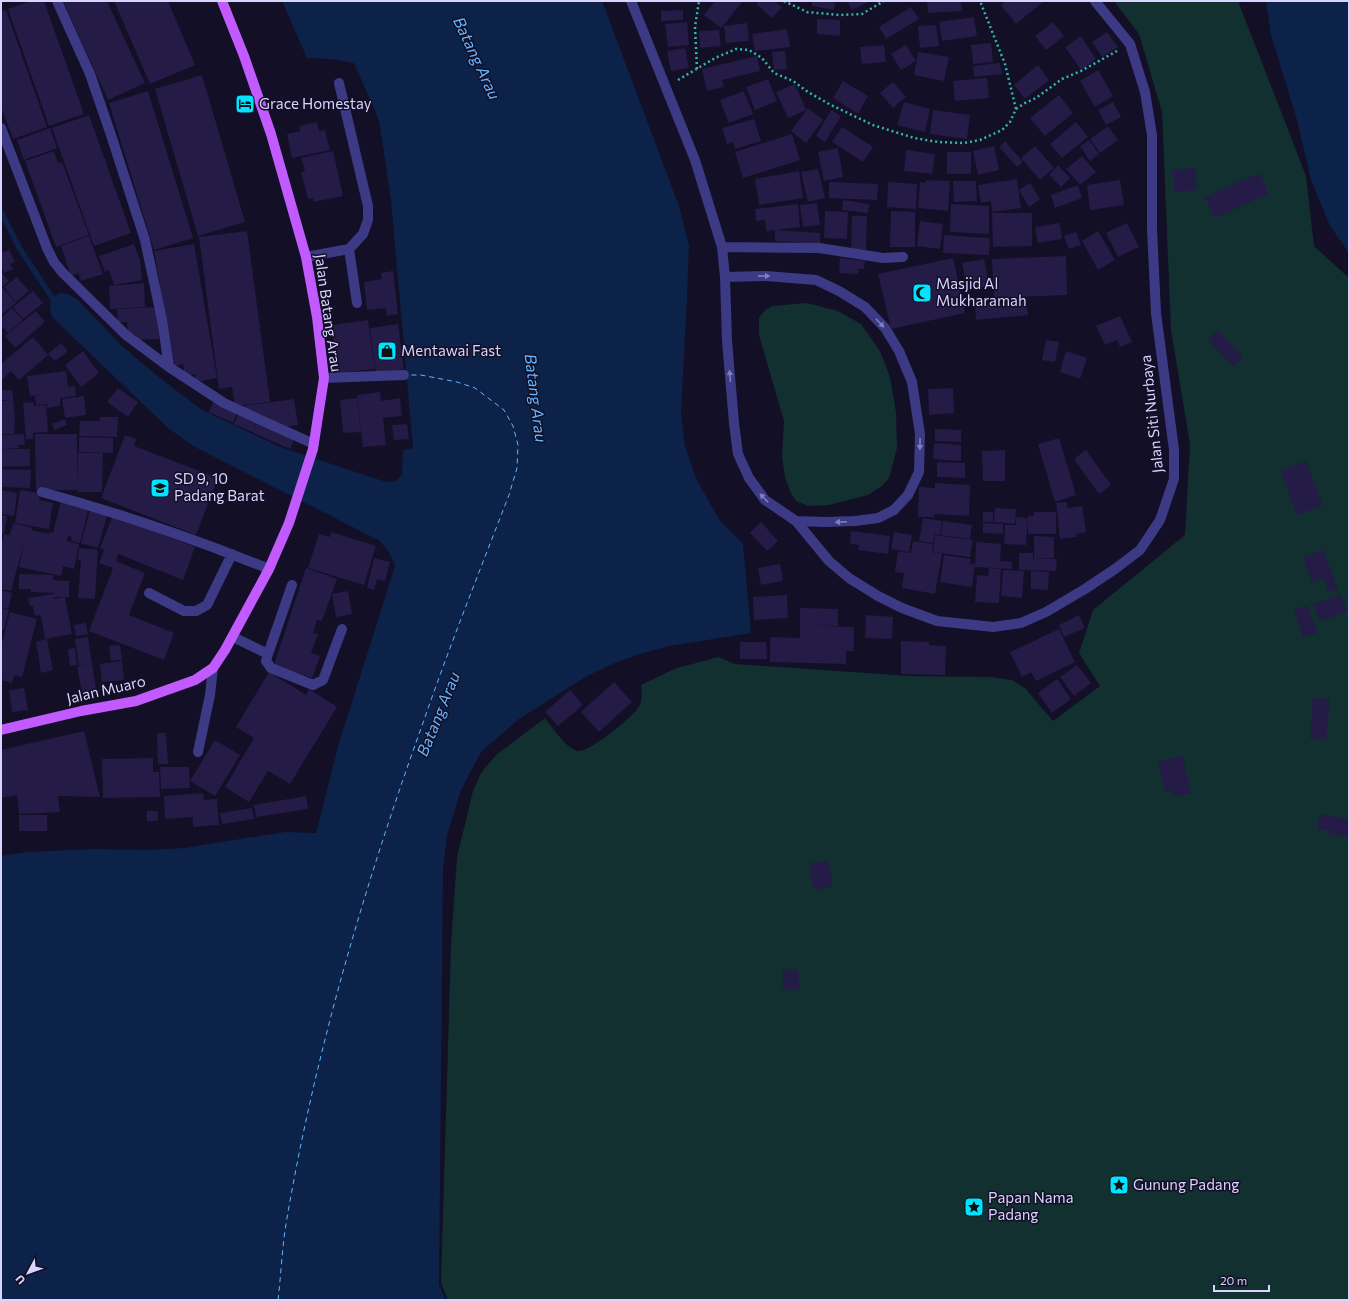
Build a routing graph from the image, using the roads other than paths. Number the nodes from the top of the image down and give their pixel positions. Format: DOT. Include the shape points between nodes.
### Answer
graph roads {
  1 [pos="57,1"];
  2 [pos="222,1"];
  3 [pos="631,1"];
  4 [pos="1095,1"];
  5 [pos="339,83"];
  6 [pos="1,128"];
  7 [pos="722,247"];
  8 [pos="349,250"];
  9 [pos="306,257"];
  10 [pos="903,257"];
  11 [pos="725,277"];
  12 [pos="357,303"];
  13 [pos="169,366"];
  14 [pos="404,375"];
  15 [pos="324,378"];
  16 [pos="314,446"];
  17 [pos="42,492"];
  18 [pos="796,520"];
  19 [pos="232,554"];
  20 [pos="269,570"];
  21 [pos="292,585"];
  22 [pos="149,593"];
  23 [pos="342,629"];
  24 [pos="233,637"];
  25 [pos="268,654"];
  26 [pos="213,668"];
  27 [pos="1,730"];
  28 [pos="198,752"];
  1 -- 13 [label="street" via="90,74 145,240"];
  2 -- 9 [label="main road, Jalan Batang Arau" via="271,134"];
  3 -- 7 [label="street" via="695,160"];
  4 -- 18 [label="street, Jalan Siti Nurbaya" via="1130,44 1145,92 1152,135 1152,230 1156,313 1174,450 1174,479 1160,520 1140,550 1109,573 1046,612 1021,623 993,628 937,620 902,608 878,596 849,578 829,560"];
  5 -- 8 [label="street" via="368,206 368,220 363,234"];
  6 -- 13 [label="street" via="54,262 126,334"];
  7 -- 10 [label="street" via="818,248 883,258"];
  7 -- 11 [label="street"];
  8 -- 9 [label="street"];
  8 -- 12 [label="street"];
  9 -- 15 [label="main road, Jalan Batang Arau" via="317,317"];
  18 -- 11 [label="street, one-way" via="765,500 749,478 738,454 727,341"];
  11 -- 18 [label="street, one-way" via="766,276 816,280 839,290 865,307 885,328 899,351 912,382 920,434 919,472 908,495 894,510 878,518 825,522"];
  13 -- 16 [label="street" via="224,403"];
  14 -- 15 [label="street"];
  15 -- 16 [label="main road, Jalan Batang Arau"];
  16 -- 20 [label="main road, Jalan Batang Arau" via="289,523"];
  17 -- 19 [label="street" via="97,507"];
  19 -- 20 [label="street"];
  19 -- 22 [label="street" via="207,605 196,611 184,610"];
  20 -- 24 [label="main road, Jalan Batang Arau"];
  21 -- 25 [label="street"];
  23 -- 25 [label="street" via="323,680 313,685 271,668 266,661"];
  24 -- 25 [label="street"];
  24 -- 26 [label="main road, Jalan Batang Arau"];
  26 -- 27 [label="main road, Jalan Muaro" via="195,680 136,701"];
  26 -- 28 [label="street"];
}
